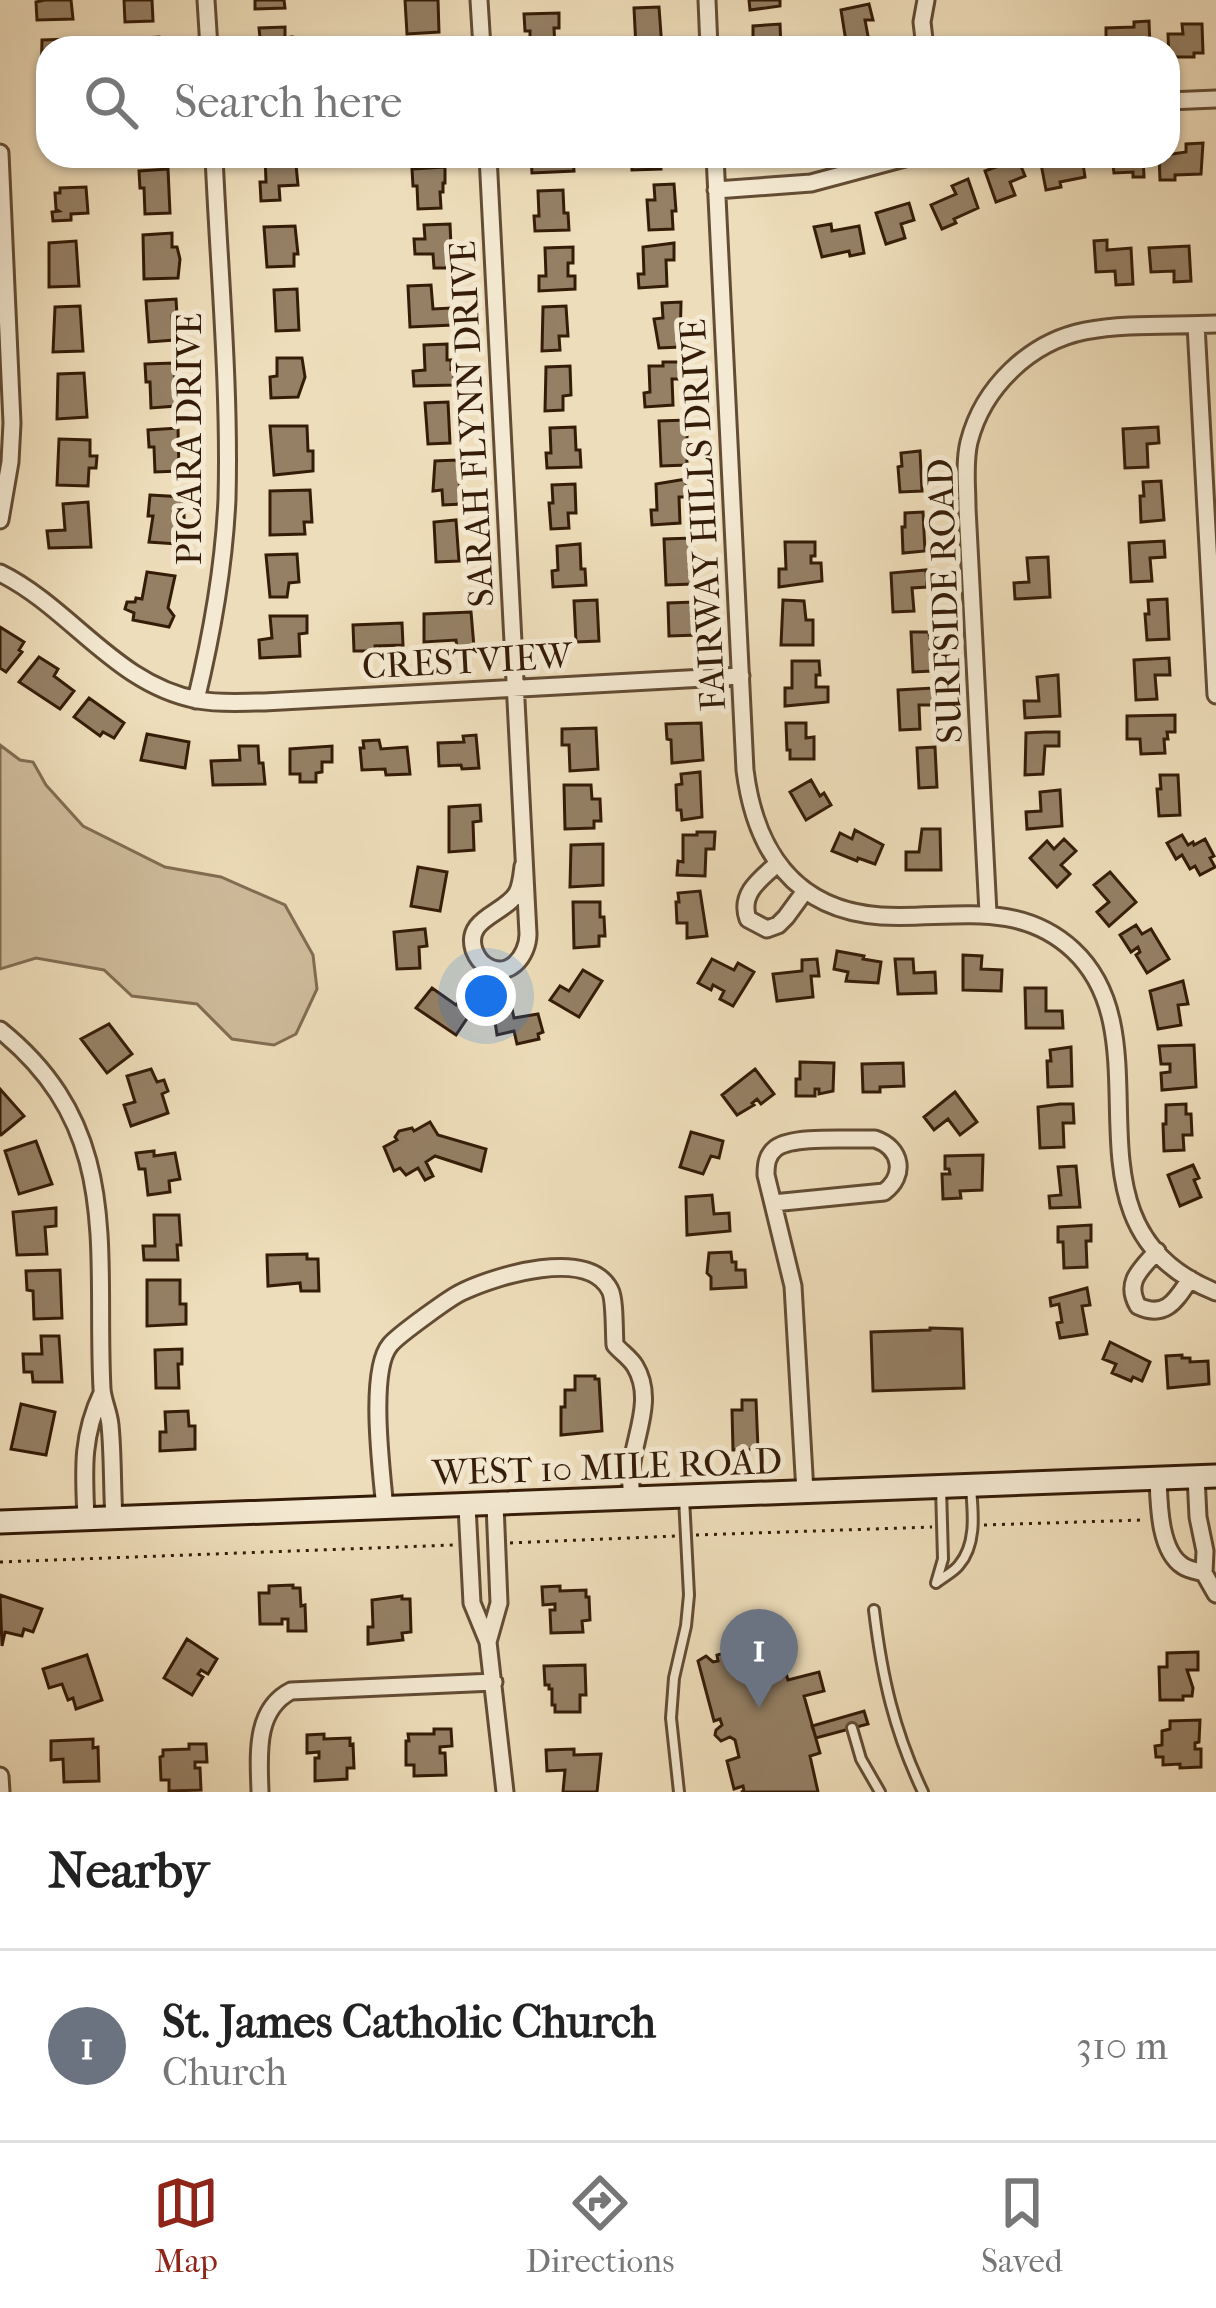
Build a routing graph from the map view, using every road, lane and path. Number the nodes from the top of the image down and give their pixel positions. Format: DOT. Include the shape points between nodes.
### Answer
graph roads {
  1 [pos="206,0"];
  2 [pos="479,0"];
  3 [pos="707,0"];
  4 [pos="926,0"];
  5 [pos="208,36"];
  6 [pos="481,36"];
  7 [pos="708,36"];
  8 [pos="924,36"];
  9 [pos="1216,99"];
  10 [pos="1180,100"];
  11 [pos="0,153"];
  12 [pos="215,168"];
  13 [pos="489,168"];
  14 [pos="715,168"];
  15 [pos="867,168"];
  16 [pos="716,190"];
  17 [pos="1216,324"];
  18 [pos="1196,325"];
  19 [pos="0,520"];
  20 [pos="0,574"];
  21 [pos="742,676"];
  22 [pos="516,688"];
  23 [pos="1216,695"];
  24 [pos="196,700"];
  25 [pos="777,864"];
  26 [pos="523,866"];
  27 [pos="805,891"];
  28 [pos="988,913"];
  29 [pos="0,1030"];
  30 [pos="773,1203"];
  31 [pos="1156,1251"];
  32 [pos="1190,1279"];
  33 [pos="1216,1292"];
  34 [pos="102,1393"];
  35 [pos="1206,1476"];
  36 [pos="1158,1478"];
  37 [pos="971,1484"];
  38 [pos="941,1485"];
  39 [pos="805,1492"];
  40 [pos="684,1497"];
  41 [pos="632,1499"];
  42 [pos="495,1504"];
  43 [pos="467,1506"];
  44 [pos="385,1509"];
  45 [pos="114,1518"];
  46 [pos="86,1519"];
  47 [pos="1160,1519"];
  48 [pos="0,1522"];
  49 [pos="982,1526"];
  50 [pos="1204,1573"];
  51 [pos="1216,1594"];
  52 [pos="874,1610"];
  53 [pos="488,1642"];
  54 [pos="494,1682"];
  55 [pos="852,1728"];
  56 [pos="0,1776"];
  57 [pos="1,1792"];
  58 [pos="260,1792"];
  59 [pos="506,1792"];
  60 [pos="679,1792"];
  61 [pos="880,1792"];
  62 [pos="923,1792"];
  1 -- 5 [label="street"];
  2 -- 6 [label="street"];
  3 -- 7 [label="street"];
  4 -- 8 [label="street"];
  9 -- 10 [label="street"];
  11 -- 19 [label="street" via="11,423"];
  12 -- 24 [label="street, PICARA DRIVE" via="226,501"];
  13 -- 22 [label="street, SARAH FLYNN DRIVE"];
  14 -- 16 [label="street, FAIRWAY HILLS DRIVE"];
  15 -- 16 [label="street" via="811,183"];
  16 -- 21 [label="street, FAIRWAY HILLS DRIVE"];
  17 -- 18 [label="street, SURFSIDE ROAD"];
  18 -- 23 [label="street"];
  18 -- 28 [label="street, SURFSIDE ROAD" via="1090,330 1050,342 997,386 970,440"];
  20 -- 24 [label="street" via="124,668"];
  21 -- 22 [label="street, CRESTVIEW"];
  21 -- 25 [label="street, FAIRWAY HILLS DRIVE" via="748,795"];
  22 -- 24 [label="street, CRESTVIEW"];
  22 -- 26 [label="street, SARAH FLYNN DRIVE"];
  25 -- 27 [label="street, FAIRWAY HILLS DRIVE"];
  25 -- 27 [label="street" via="750,891 748,919 778,926"];
  26 -- 26 [label="street, SARAH FLYNN DRIVE" via="528,943 511,967 487,967 472,940 482,920 518,892"];
  27 -- 28 [label="street, FAIRWAY HILLS DRIVE" via="878,916"];
  28 -- 31 [label="street, FAIRWAY HILLS DRIVE" via="1061,940 1102,988 1113,1028 1123,1181"];
  29 -- 34 [label="street" via="62,1096 89,1160 98,1208"];
  30 -- 30 [label="street" via="765,1168 785,1144 875,1139 898,1160 884,1192"];
  30 -- 39 [label="street" via="795,1305"];
  31 -- 32 [label="street, FAIRWAY HILLS DRIVE"];
  31 -- 32 [label="street" via="1134,1278 1138,1306 1167,1308"];
  32 -- 33 [label="street, FAIRWAY HILLS DRIVE"];
  34 -- 45 [label="street"];
  34 -- 46 [label="street" via="87,1429"];
  35 -- 36 [label="main road, WEST 10 MILE ROAD"];
  35 -- 50 [label="street" via="1198,1517"];
  36 -- 37 [label="main road, WEST 10 MILE ROAD"];
  36 -- 47 [label="street"];
  37 -- 38 [label="main road, WEST 10 MILE ROAD"];
  37 -- 38 [label="lane" via="968,1547 936,1583"];
  38 -- 39 [label="main road, WEST 10 MILE ROAD"];
  39 -- 40 [label="main road, WEST 10 MILE ROAD"];
  40 -- 41 [label="main road, WEST 10 MILE ROAD"];
  40 -- 60 [label="lane" via="689,1595 671,1718"];
  41 -- 42 [label="main road, WEST 10 MILE ROAD"];
  41 -- 44 [label="street" via="642,1380 615,1345 612,1293 578,1269 538,1268 459,1292 389,1346 380,1368"];
  42 -- 43 [label="main road, WEST 10 MILE ROAD"];
  42 -- 53 [label="street" via="499,1603"];
  43 -- 44 [label="main road, WEST 10 MILE ROAD"];
  43 -- 53 [label="street" via="472,1603"];
  44 -- 45 [label="main road, WEST 10 MILE ROAD"];
  45 -- 46 [label="main road, WEST 10 MILE ROAD"];
  46 -- 48 [label="main road, WEST 10 MILE ROAD"];
  47 -- 49 [label="path"];
  47 -- 50 [label="street" via="1181,1565"];
  50 -- 51 [label="street"];
  52 -- 62 [label="lane" via="884,1687"];
  53 -- 54 [label="street"];
  54 -- 58 [label="street" via="291,1691 266,1716"];
  54 -- 59 [label="street"];
  55 -- 61 [label="lane"];
  56 -- 57 [label="street"];
}
